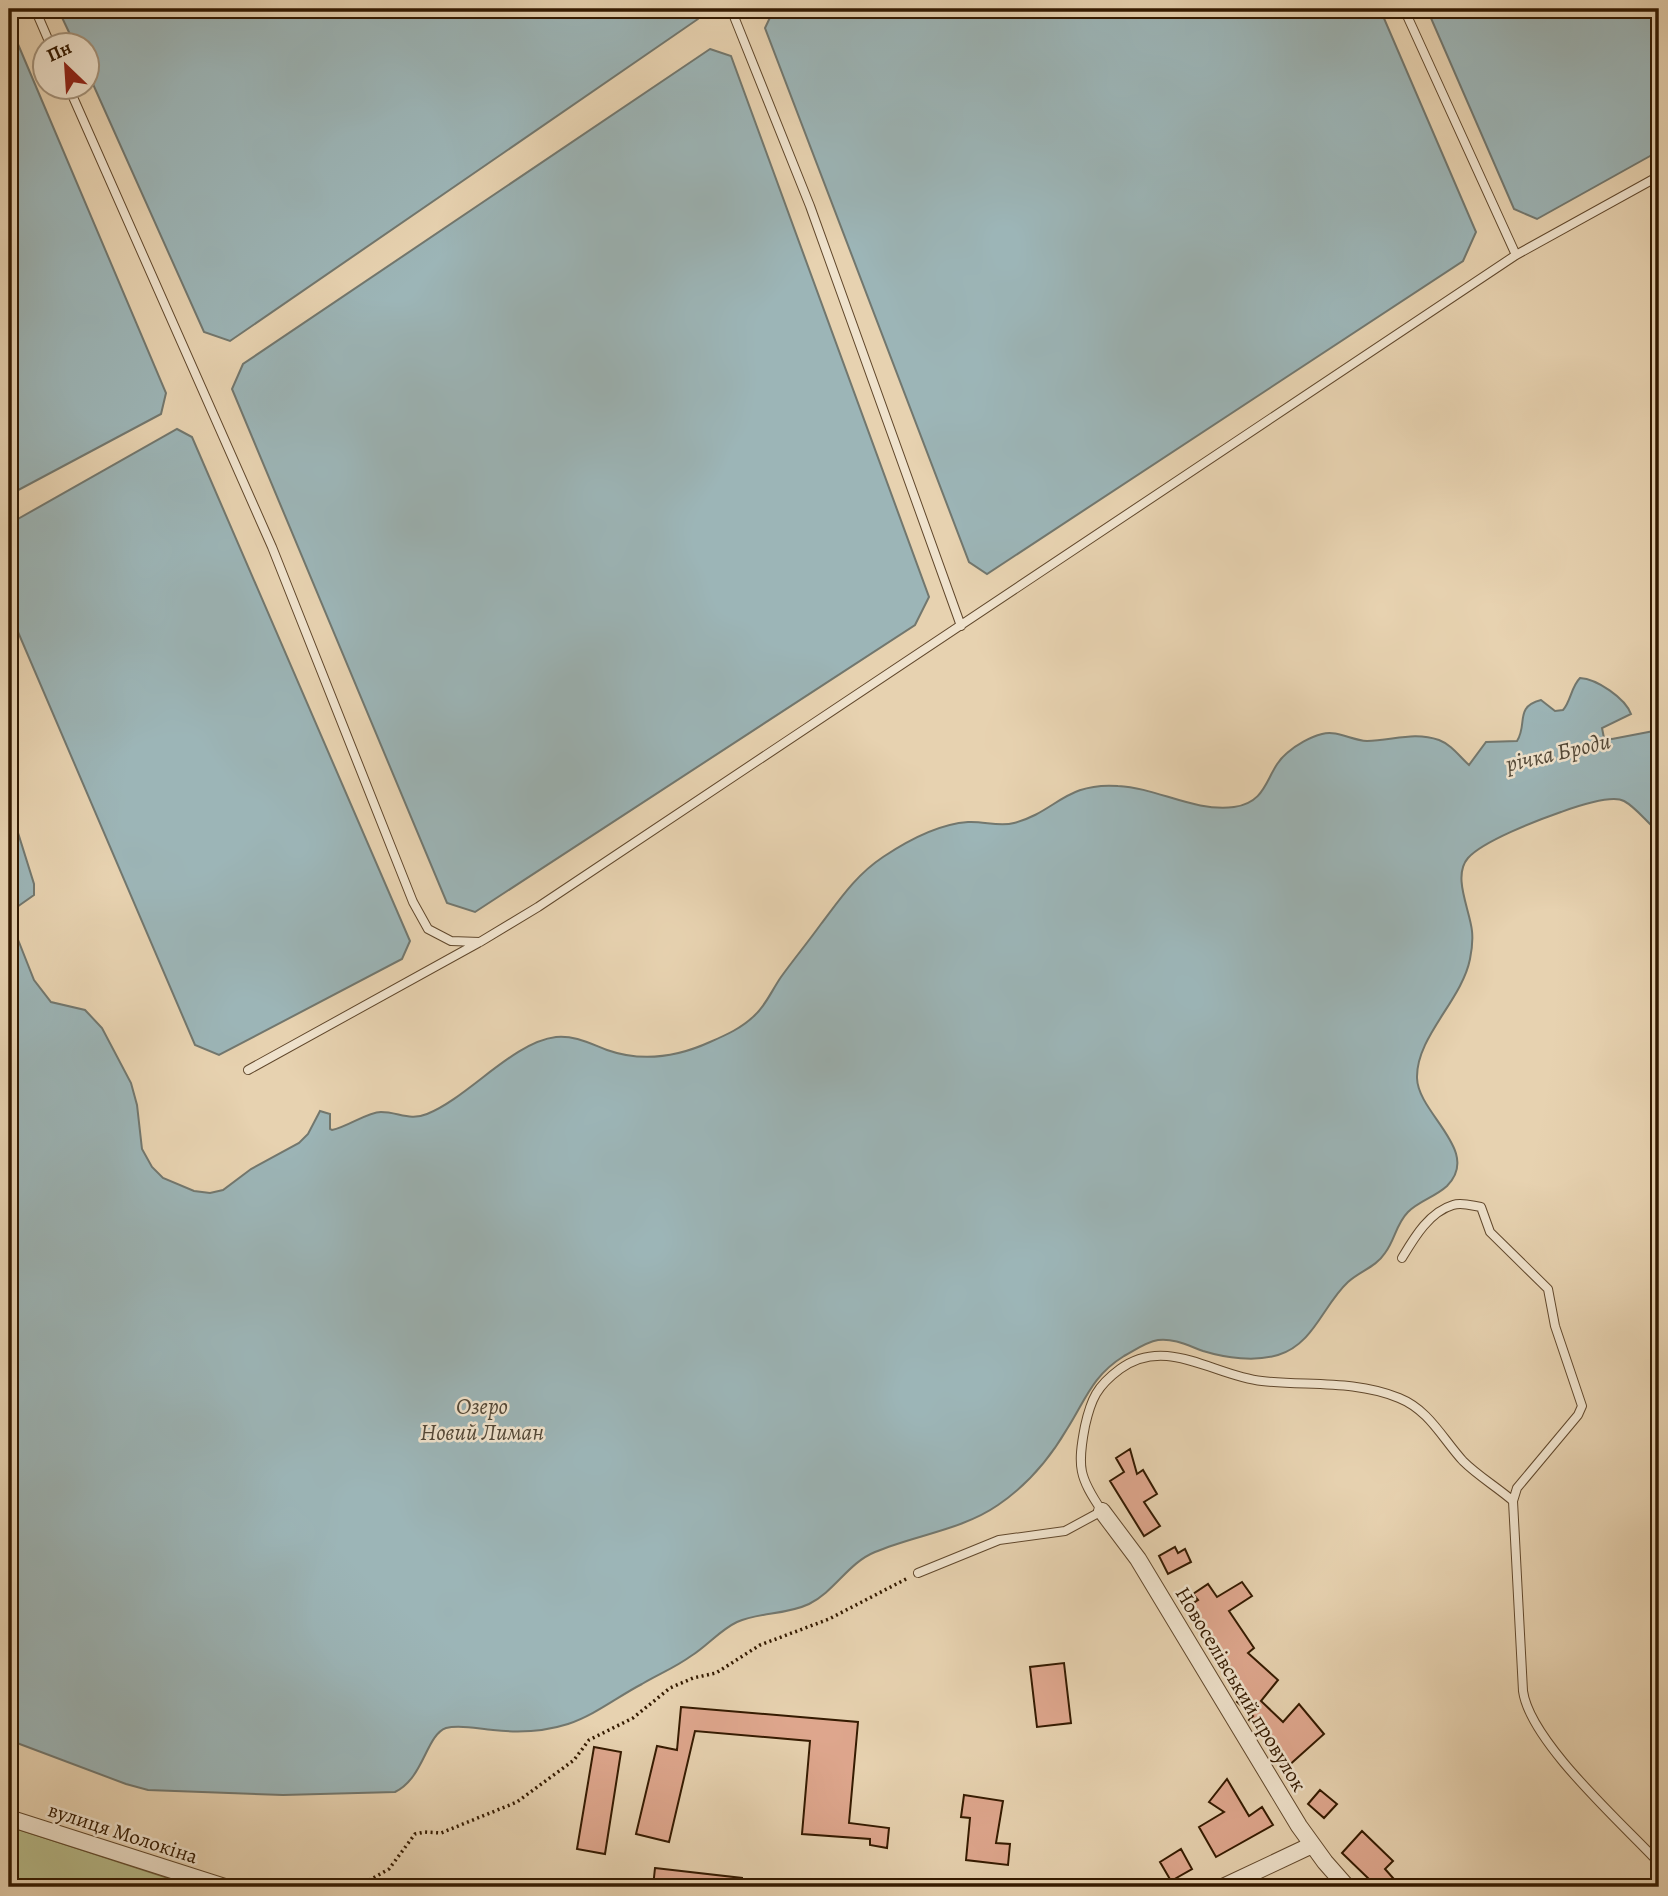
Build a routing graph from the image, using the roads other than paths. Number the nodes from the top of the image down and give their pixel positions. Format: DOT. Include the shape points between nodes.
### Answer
graph roads {
  1 [pos="34,9"];
  2 [pos="731,9"];
  3 [pos="1404,9"];
  4 [pos="45,32"];
  5 [pos="75,102"];
  6 [pos="1659,176"];
  7 [pos="1516,255"];
  8 [pos="961,626"];
  9 [pos="480,942"];
  10 [pos="248,1070"];
  11 [pos="1402,1258"];
  12 [pos="1513,1501"];
  13 [pos="1102,1511"];
  14 [pos="918,1573"];
  15 [pos="9,1818"];
  16 [pos="1312,1845"];
  17 [pos="1659,1863"];
  18 [pos="225,1887"];
  19 [pos="1223,1887"];
  20 [pos="1347,1887"];
  1 -- 4 [label="lane"];
  2 -- 8 [label="lane" via="810,205"];
  3 -- 7 [label="lane"];
  5 -- 9 [label="lane" via="272,547 413,902 428,929 451,941"];
  6 -- 7 [label="lane"];
  7 -- 8 [label="lane"];
  8 -- 9 [label="lane"];
  9 -- 10 [label="lane"];
  11 -- 12 [label="lane" via="1420,1229 1448,1207 1482,1207 1490,1232 1548,1289 1582,1406 1517,1488"];
  12 -- 13 [label="lane" via="1464,1462 1423,1413 1398,1397 1348,1385 1247,1379 1185,1358 1159,1355 1126,1364 1100,1385 1091,1405 1080,1468"];
  12 -- 17 [label="lane" via="1527,1709 1576,1776"];
  13 -- 14 [label="lane" via="1065,1531 999,1539"];
  13 -- 16 [label="street, Новоселівський провулок" via="1138,1559"];
  15 -- 18 [label="street, вулиця Молокіна"];
  16 -- 19 [label="street"];
  16 -- 20 [label="street, Новоселівський провулок"];
}
